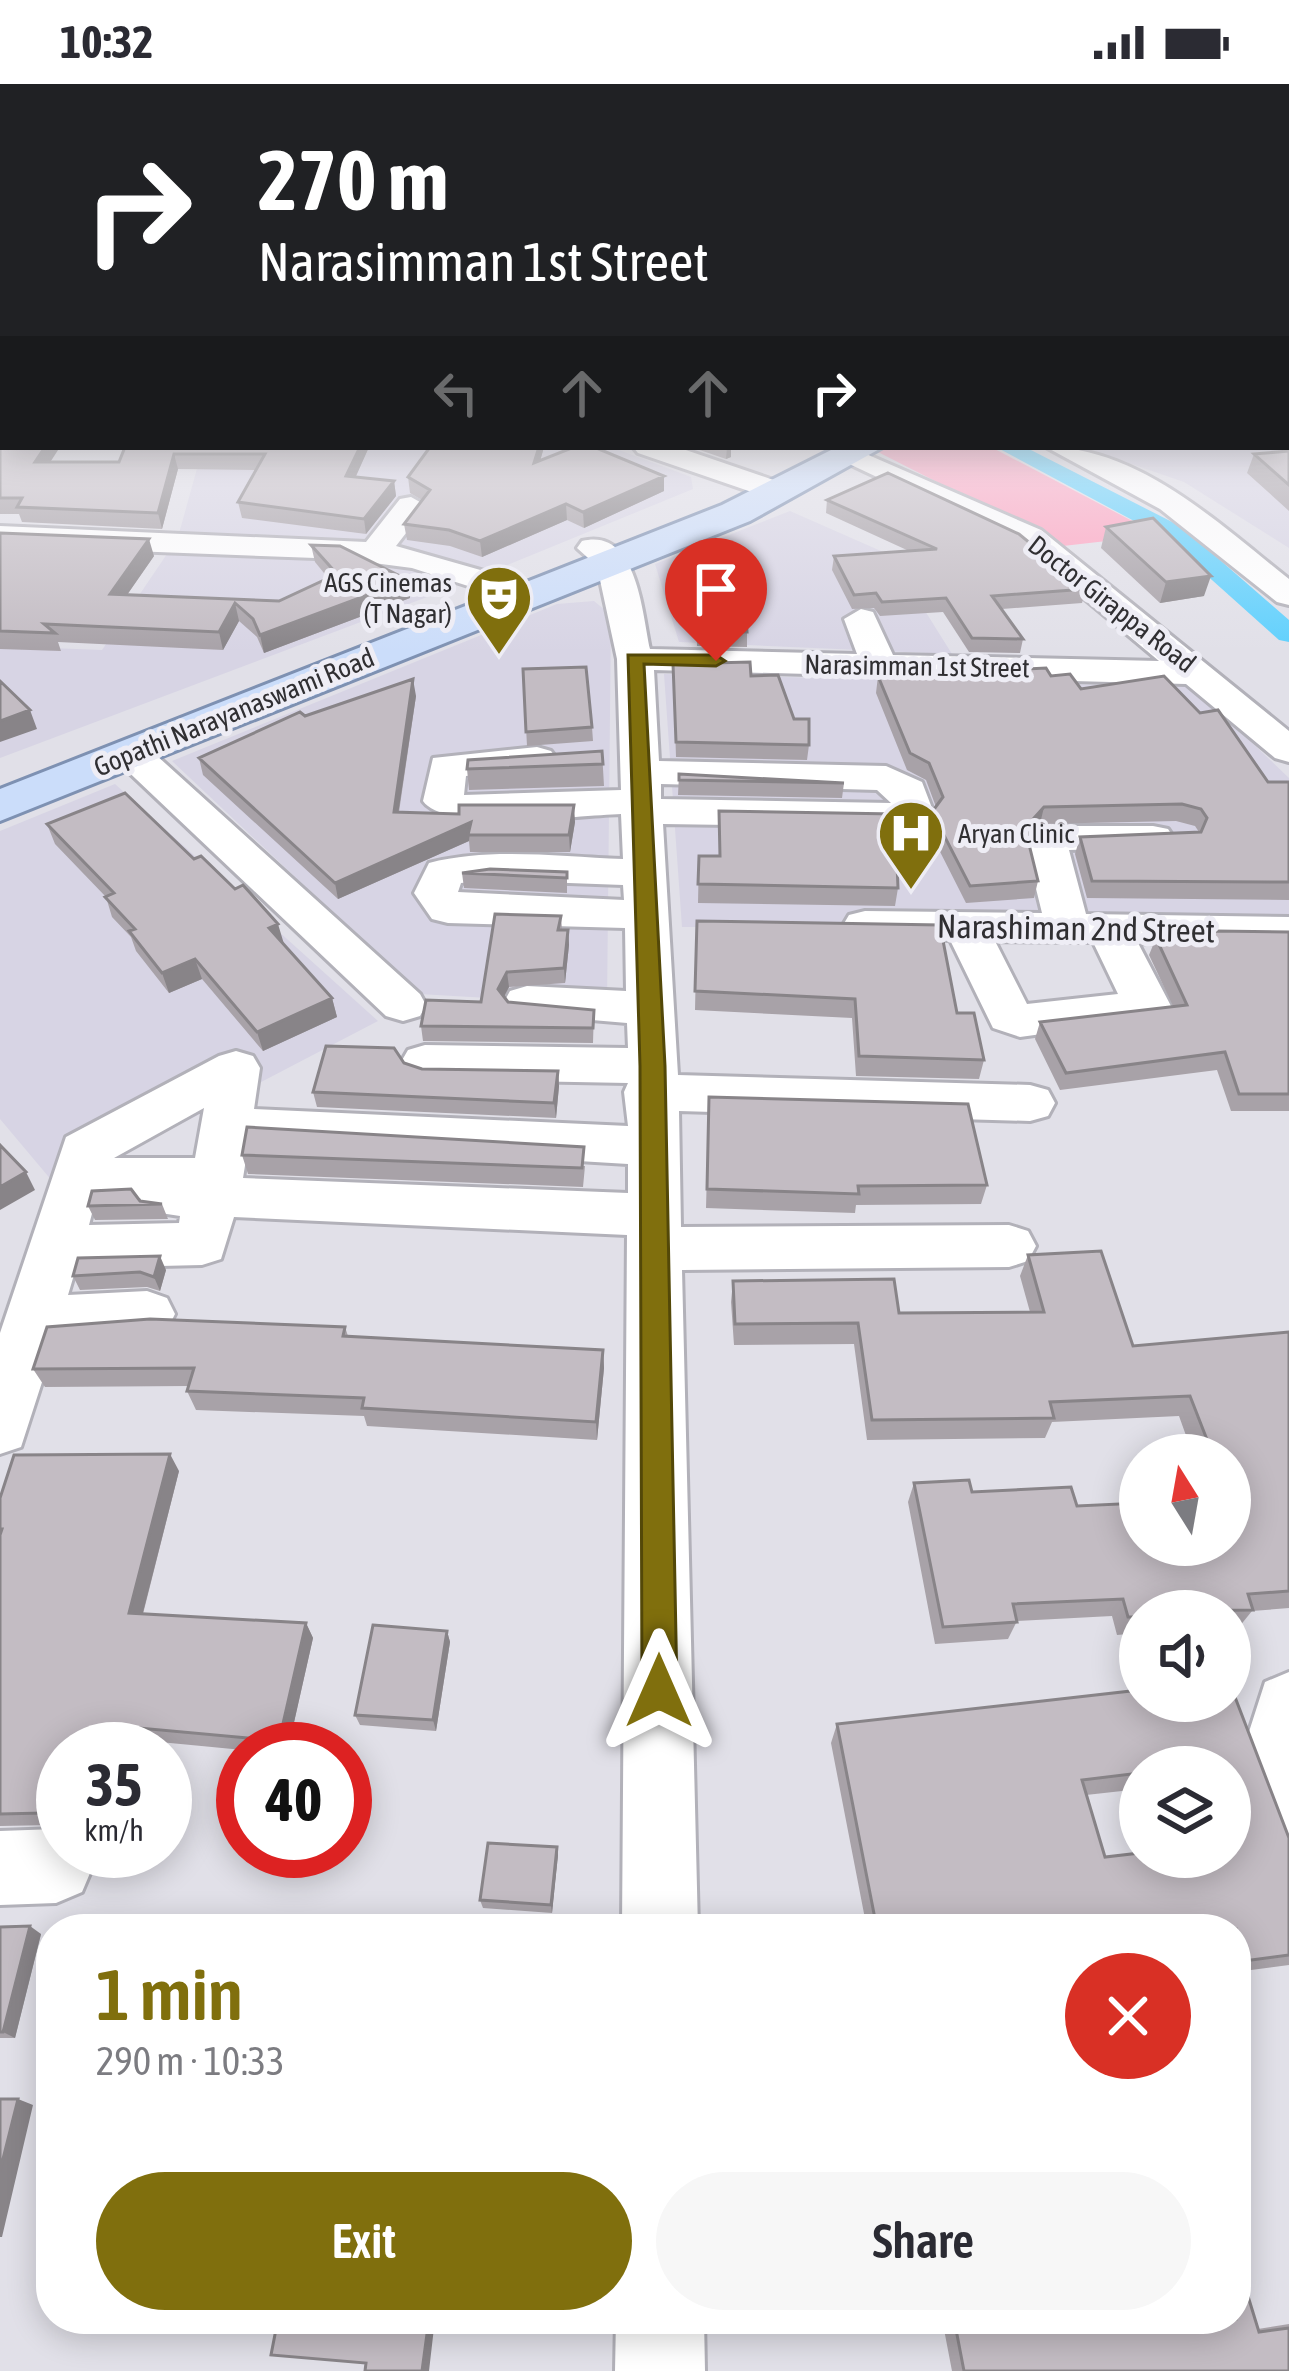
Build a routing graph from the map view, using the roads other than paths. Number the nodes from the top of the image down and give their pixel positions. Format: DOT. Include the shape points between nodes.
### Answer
graph roads {
  1 [pos="657,450"];
  2 [pos="806,450"];
  3 [pos="1067,450"];
  4 [pos="859,451"];
  5 [pos="763,487"];
  6 [pos="410,506"];
  7 [pos="0,536"];
  8 [pos="374,553"];
  9 [pos="603,555"];
  10 [pos="493,584"];
  11 [pos="1289,595"];
  12 [pos="861,620"];
  13 [pos="635,659"];
  14 [pos="879,665"];
  15 [pos="1199,673"];
  16 [pos="1289,750"];
  17 [pos="131,753"];
  18 [pos="621,775"];
  19 [pos="0,776"];
  20 [pos="0,806"];
  21 [pos="1175,838"];
  22 [pos="830,924"];
  23 [pos="966,927"];
  24 [pos="1088,929"];
  25 [pos="1289,931"];
  26 [pos="527,1002"];
  27 [pos="403,1005"];
  28 [pos="650,1008"];
  29 [pos="425,1062"];
  30 [pos="651,1079"];
  31 [pos="1030,1102"];
  32 [pos="260,1126"];
  33 [pos="652,1146"];
  34 [pos="237,1198"];
  35 [pos="66,1209"];
  36 [pos="652,1232"];
  37 [pos="1010,1246"];
  38 [pos="147,1314"];
  39 [pos="32,1320"];
  40 [pos="0,1428"];
  41 [pos="1289,1706"];
  42 [pos="1289,1807"];
  43 [pos="660,1914"];
  44 [pos="660,2334"];
  45 [pos="660,2371"];
  1 -- 5 [label="street"];
  2 -- 5 [label="main road, Gopathi Narayanaswami Road"];
  3 -- 11 [label="street" via="1171,502"];
  4 -- 5 [label="main road, Gopathi Narayanaswami Road"];
  4 -- 15 [label="street, Doctor Girappa Road" via="1030,537"];
  5 -- 9 [label="main road, Gopathi Narayanaswami Road"];
  6 -- 8 [label="street"];
  7 -- 8 [label="street"];
  8 -- 10 [label="street"];
  9 -- 10 [label="main road, Gopathi Narayanaswami Road"];
  9 -- 13 [label="street"];
  9 -- 17 [label="main road, Gopathi Narayanaswami Road"];
  10 -- 19 [label="main road, Gopathi Narayanaswami Road"];
  12 -- 14 [label="street"];
  13 -- 14 [label="street, Narasimman 1st Street"];
  13 -- 18 [label="street"];
  14 -- 15 [label="street, Narasimman 1st Street"];
  15 -- 16 [label="street, Doctor Girappa Road"];
  17 -- 20 [label="main road, Gopathi Narayanaswami Road"];
  17 -- 27 [label="street"];
  18 -- 18 [label="street" via="915,817 908,791 886,778"];
  18 -- 28 [label="street" via="658,908"];
  21 -- 24 [label="street" via="1046,844"];
  22 -- 23 [label="street, Narashiman 2nd Street"];
  23 -- 24 [label="street, Narashiman 2nd Street"];
  23 -- 24 [label="street" via="1010,1017 1148,1006"];
  24 -- 25 [label="street, Narashiman 2nd Street"];
  26 -- 28 [label="street"];
  28 -- 30 [label="street"];
  29 -- 30 [label="street"];
  30 -- 31 [label="street"];
  30 -- 33 [label="street"];
  32 -- 33 [label="street"];
  33 -- 36 [label="street"];
  34 -- 36 [label="street"];
  35 -- 39 [label="street"];
  36 -- 37 [label="street"];
  36 -- 43 [label="street"];
  38 -- 39 [label="street"];
  39 -- 40 [label="street"];
  41 -- 42 [label="street" via="1274,1766"];
  44 -- 45 [label="street"];
}
